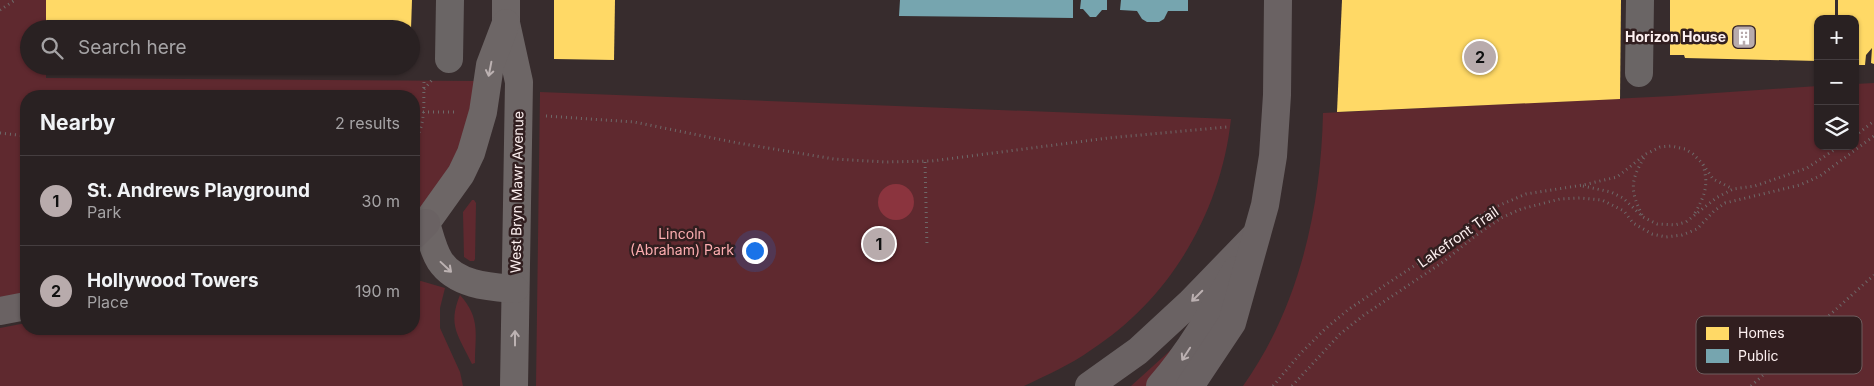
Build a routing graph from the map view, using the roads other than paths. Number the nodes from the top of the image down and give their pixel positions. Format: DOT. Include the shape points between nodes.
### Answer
graph roads {
  1 [pos="450,0"];
  2 [pos="1278,0"];
  3 [pos="1640,0"];
  4 [pos="506,11"];
  5 [pos="449,59"];
  6 [pos="1639,73"];
  7 [pos="420,229"];
  8 [pos="1255,236"];
  9 [pos="515,289"];
  10 [pos="20,307"];
  11 [pos="0,311"];
  12 [pos="514,386"];
  13 [pos="1089,386"];
  14 [pos="1160,386"];
  15 [pos="1190,386"];
  1 -- 5 [label="street"];
  2 -- 8 [label="highway" via="1273,156 1265,204"];
  3 -- 6 [label="street"];
  4 -- 7 [label="main road, one-way" via="490,65 485,106 471,153 456,182"];
  4 -- 9 [label="main road, West Bryn Mawr Avenue" via="519,82"];
  7 -- 9 [label="main road, one-way" via="440,262 454,274 483,287"];
  8 -- 13 [label="highway, one-way" via="1138,351"];
  8 -- 14 [label="highway, one-way" via="1207,322"];
  8 -- 15 [label="highway" via="1232,323"];
  12 -- 9 [label="main road, West Bryn Mawr Avenue, one-way"];
  10 -- 11 [label="highway"];
}
